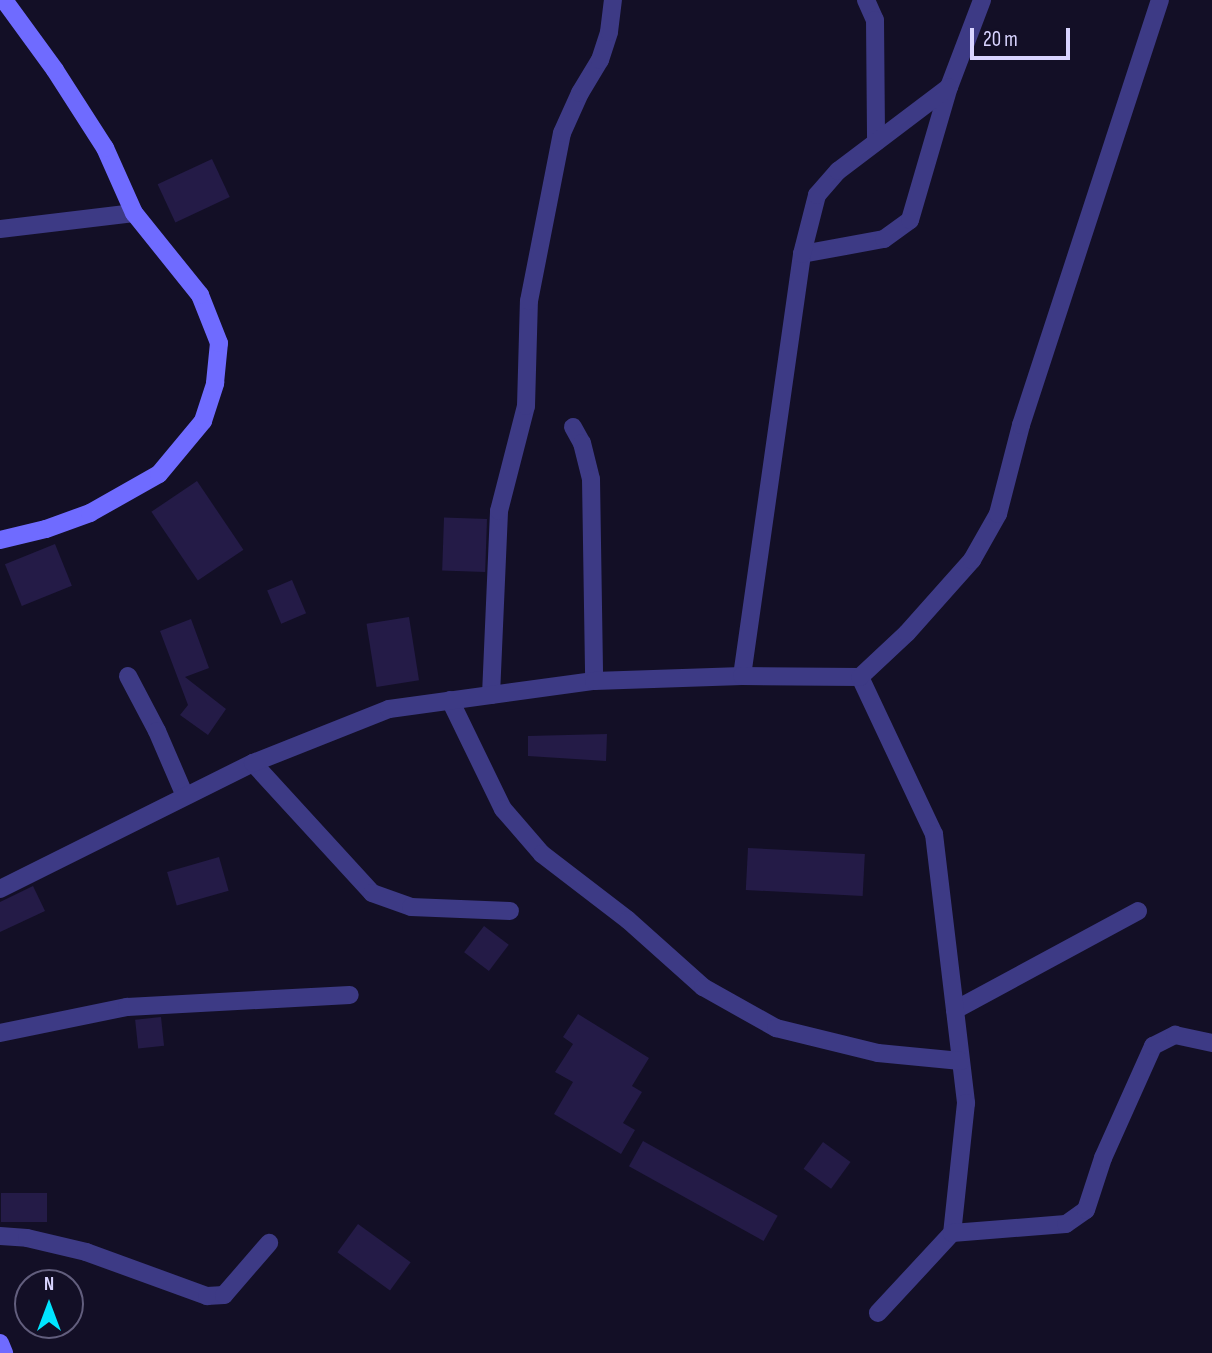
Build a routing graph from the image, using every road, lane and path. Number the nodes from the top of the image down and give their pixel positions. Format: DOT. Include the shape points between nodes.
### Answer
graph roads {
  1 [pos="4,0"];
  2 [pos="613,0"];
  3 [pos="866,0"];
  4 [pos="982,0"];
  5 [pos="1160,0"];
  6 [pos="949,87"];
  7 [pos="876,142"];
  8 [pos="134,213"];
  9 [pos="0,229"];
  10 [pos="802,254"];
  11 [pos="573,427"];
  12 [pos="0,540"];
  13 [pos="128,676"];
  14 [pos="742,676"];
  15 [pos="860,677"];
  16 [pos="594,681"];
  17 [pos="491,695"];
  18 [pos="450,700"];
  19 [pos="253,764"];
  20 [pos="185,796"];
  21 [pos="0,889"];
  22 [pos="510,911"];
  23 [pos="1138,911"];
  24 [pos="350,995"];
  25 [pos="954,1010"];
  26 [pos="0,1033"];
  27 [pos="1212,1043"];
  28 [pos="961,1060"];
  29 [pos="952,1233"];
  30 [pos="0,1236"];
  31 [pos="270,1243"];
  32 [pos="878,1313"];
  33 [pos="0,1343"];
  34 [pos="4,1353"];
  1 -- 8 [label="street" via="93,128"];
  2 -- 17 [label="street" via="600,60 562,133 529,301 526,406 499,511"];
  3 -- 7 [label="street" via="875,20"];
  4 -- 6 [label="street"];
  5 -- 15 [label="street" via="1021,425 998,514 972,560 907,633"];
  6 -- 7 [label="street"];
  6 -- 10 [label="street" via="910,220 884,239"];
  7 -- 10 [label="street" via="838,171 817,195"];
  8 -- 9 [label="street"];
  8 -- 12 [label="street" via="200,295 219,342 215,383 203,421 159,474 131,492 79,517"];
  10 -- 14 [label="street"];
  11 -- 16 [label="street" via="591,479"];
  13 -- 20 [label="street"];
  14 -- 15 [label="street"];
  14 -- 16 [label="street"];
  15 -- 25 [label="street" via="934,834"];
  16 -- 17 [label="street"];
  17 -- 18 [label="street"];
  18 -- 19 [label="street" via="389,709"];
  18 -- 28 [label="street" via="503,810 542,854 628,920 703,987 776,1028 878,1053"];
  19 -- 20 [label="street"];
  19 -- 22 [label="street" via="372,893 411,907"];
  20 -- 21 [label="street"];
  23 -- 25 [label="street"];
  24 -- 26 [label="street" via="127,1007"];
  25 -- 28 [label="street"];
  27 -- 29 [label="street" via="1175,1035 1153,1046 1103,1157 1086,1210 1066,1224"];
  28 -- 29 [label="street" via="966,1103"];
  29 -- 32 [label="street"];
  30 -- 31 [label="street" via="86,1252 207,1296 224,1294"];
  33 -- 34 [label="street"];
}
